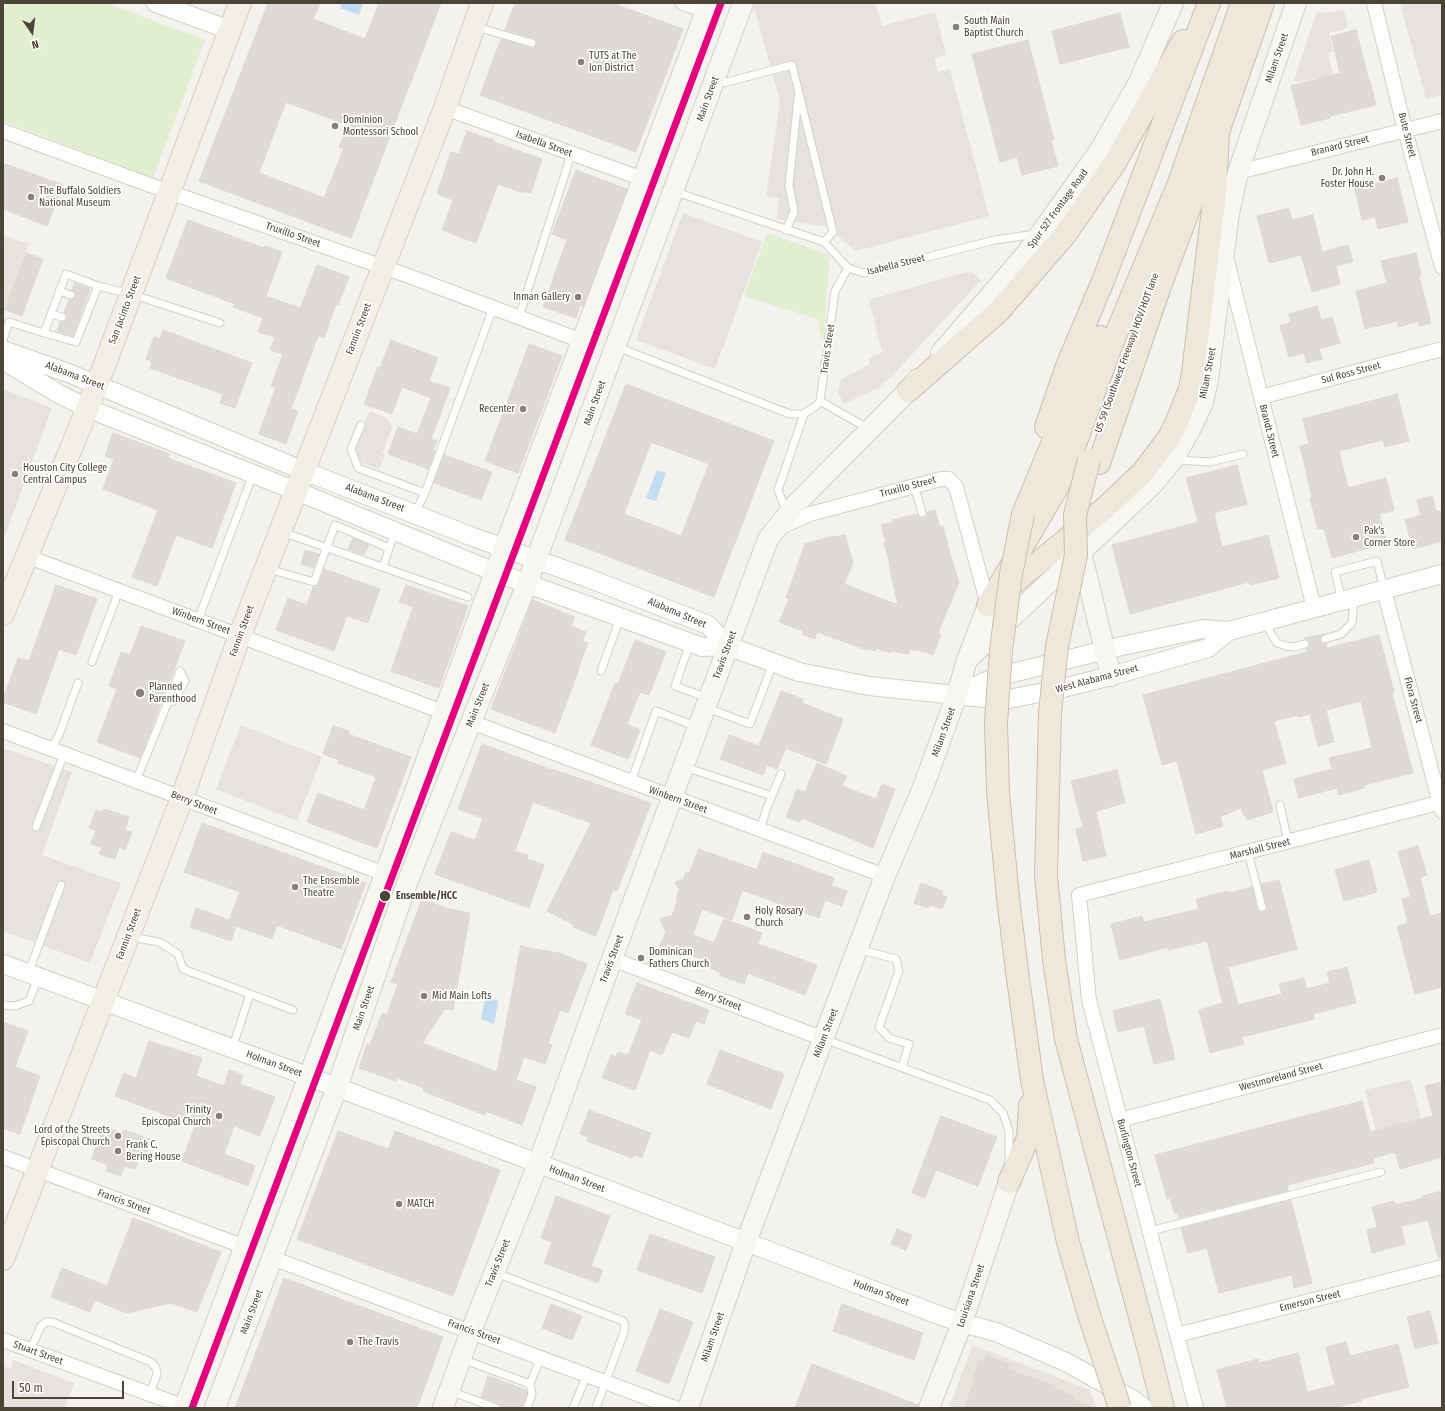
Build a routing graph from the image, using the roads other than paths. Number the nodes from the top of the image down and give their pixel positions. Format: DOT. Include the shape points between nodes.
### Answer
graph roads {
  1 [pos="156,3"];
  2 [pos="240,3"];
  3 [pos="482,3"];
  4 [pos="683,3"];
  5 [pos="743,3"];
  6 [pos="1173,3"];
  7 [pos="1204,3"];
  8 [pos="1209,3"];
  9 [pos="1232,3"];
  10 [pos="1242,3"];
  11 [pos="1263,3"];
  12 [pos="1296,3"];
  13 [pos="1374,3"];
  14 [pos="707,7"];
  15 [pos="474,27"];
  16 [pos="230,30"];
  17 [pos="532,43"];
  18 [pos="714,82"];
  19 [pos="799,92"];
  20 [pos="445,108"];
  21 [pos="1442,121"];
  22 [pos="1405,130"];
  23 [pos="3,131"];
  24 [pos="1218,132"];
  25 [pos="570,153"];
  26 [pos="1238,172"];
  27 [pos="643,179"];
  28 [pos="1179,183"];
  29 [pos="673,191"];
  30 [pos="169,192"];
  31 [pos="786,230"];
  32 [pos="1040,233"];
  33 [pos="824,242"];
  34 [pos="1225,254"];
  35 [pos="383,267"];
  36 [pos="1442,267"];
  37 [pos="848,268"];
  38 [pos="98,286"];
  39 [pos="59,291"];
  40 [pos="131,294"];
  41 [pos="71,295"];
  42 [pos="493,308"];
  43 [pos="51,314"];
  44 [pos="62,317"];
  45 [pos="519,317"];
  46 [pos="220,323"];
  47 [pos="44,333"];
  48 [pos="3,340"];
  49 [pos="582,341"];
  50 [pos="615,347"];
  51 [pos="1442,349"];
  52 [pos="3,350"];
  53 [pos="3,360"];
  54 [pos="97,384"];
  55 [pos="908,391"];
  56 [pos="1260,397"];
  57 [pos="820,401"];
  58 [pos="87,408"];
  59 [pos="804,414"];
  60 [pos="1054,422"];
  61 [pos="361,425"];
  62 [pos="869,429"];
  63 [pos="1243,454"];
  64 [pos="1173,460"];
  65 [pos="1094,462"];
  66 [pos="304,471"];
  67 [pos="253,473"];
  68 [pos="914,486"];
  69 [pos="296,491"];
  70 [pos="425,492"];
  71 [pos="922,513"];
  72 [pos="415,514"];
  73 [pos="787,514"];
  74 [pos="280,531"];
  75 [pos="392,539"];
  76 [pos="768,539"];
  77 [pos="326,547"];
  78 [pos="504,549"];
  79 [pos="1079,553"];
  80 [pos="26,556"];
  81 [pos="536,559"];
  82 [pos="383,567"];
  83 [pos="266,569"];
  84 [pos="495,572"];
  85 [pos="1442,574"];
  86 [pos="527,584"];
  87 [pos="119,590"];
  88 [pos="1384,590"];
  89 [pos="468,597"];
  90 [pos="1348,599"];
  91 [pos="988,605"];
  92 [pos="1314,608"];
  93 [pos="3,614"];
  94 [pos="620,617"];
  95 [pos="198,620"];
  96 [pos="1264,622"];
  97 [pos="1228,631"];
  98 [pos="240,635"];
  99 [pos="1325,639"];
  100 [pos="690,642"];
  101 [pos="1305,644"];
  102 [pos="728,646"];
  103 [pos="1106,650"];
  104 [pos="967,660"];
  105 [pos="92,662"];
  106 [pos="774,662"];
  107 [pos="601,671"];
  108 [pos="1111,676"];
  109 [pos="78,683"];
  110 [pos="174,686"];
  111 [pos="958,694"];
  112 [pos="171,695"];
  113 [pos="168,702"];
  114 [pos="707,703"];
  115 [pos="443,712"];
  116 [pos="470,722"];
  117 [pos="698,728"];
  118 [pos="3,731"];
  119 [pos="51,749"];
  120 [pos="64,754"];
  121 [pos="684,766"];
  122 [pos="781,774"];
  123 [pos="136,781"];
  124 [pos="631,782"];
  125 [pos="772,796"];
  126 [pos="182,798"];
  127 [pos="673,798"];
  128 [pos="1280,805"];
  129 [pos="1441,805"];
  130 [pos="36,827"];
  131 [pos="760,830"];
  132 [pos="1288,842"];
  133 [pos="1248,852"];
  134 [pos="385,874"];
  135 [pos="885,876"];
  136 [pos="60,885"];
  137 [pos="1078,895"];
  138 [pos="1262,907"];
  139 [pos="128,936"];
  140 [pos="858,948"];
  141 [pos="612,959"];
  142 [pos="3,964"];
  143 [pos="33,976"];
  144 [pos="250,994"];
  145 [pos="103,1002"];
  146 [pos="3,1004"];
  147 [pos="294,1010"];
  148 [pos="1442,1035"];
  149 [pos="824,1039"];
  150 [pos="232,1049"];
  151 [pos="902,1067"];
  152 [pos="309,1077"];
  153 [pos="1032,1080"];
  154 [pos="337,1087"];
  155 [pos="1120,1120"];
  156 [pos="3,1157"];
  157 [pos="538,1164"];
  158 [pos="38,1170"];
  159 [pos="1382,1172"];
  160 [pos="1009,1182"];
  161 [pos="1150,1231"];
  162 [pos="746,1242"];
  163 [pos="245,1247"];
  164 [pos="272,1258"];
  165 [pos="3,1259"];
  166 [pos="1442,1267"];
  167 [pos="494,1273"];
  168 [pos="962,1323"];
  169 [pos="471,1331"];
  170 [pos="1177,1335"];
  171 [pos="3,1340"];
  172 [pos="30,1350"];
  173 [pos="541,1357"];
  174 [pos="461,1358"];
  175 [pos="587,1375"];
  176 [pos="605,1381"];
  177 [pos="530,1384"];
  178 [pos="150,1394"];
  179 [pos="446,1399"];
  180 [pos="184,1407"];
  181 [pos="215,1408"];
  182 [pos="496,1408"];
  183 [pos="527,1408"];
  184 [pos="573,1408"];
  185 [pos="596,1408"];
  186 [pos="675,1408"];
  187 [pos="688,1408"];
  188 [pos="929,1408"];
  189 [pos="1120,1408"];
  190 [pos="1144,1408"];
  191 [pos="1163,1408"];
  192 [pos="1196,1408"];
  1 -- 16 [label="street"];
  2 -- 16 [label="main road, San Jacinto Street"];
  3 -- 15 [label="main road, Fannin Street"];
  4 -- 14 [label="street"];
  5 -- 18 [label="main road, Main Street"];
  6 -- 32 [label="main road, Spur 527 Frontage Road" via="1139,82 1100,150"];
  7 -- 55 [label="highway" via="1115,163 1065,235 998,312"];
  8 -- 60 [label="highway" via="1106,274 1067,366"];
  9 -- 60 [label="highway" via="1103,332"];
  10 -- 28 [label="highway, US 59 (Southwest Freeway) HOV/HOT lane"];
  11 -- 24 [label="highway"];
  12 -- 26 [label="main road, Milam Street"];
  13 -- 22 [label="street, Bute Street"];
  14 -- 27 [label="main road"];
  15 -- 17 [label="lane"];
  15 -- 20 [label="main road, Fannin Street"];
  16 -- 30 [label="main road, San Jacinto Street"];
  18 -- 19 [label="lane" via="723,83 792,65"];
  18 -- 29 [label="main road, Main Street"];
  19 -- 31 [label="lane" via="790,185 794,212"];
  19 -- 33 [label="lane" via="833,232"];
  20 -- 25 [label="street, Isabella Street"];
  20 -- 35 [label="main road, Fannin Street"];
  21 -- 22 [label="street, Branard Street"];
  22 -- 26 [label="street, Branard Street"];
  22 -- 36 [label="street, Bute Street"];
  23 -- 30 [label="street, Truxillo Street"];
  24 -- 65 [label="highway"];
  24 -- 91 [label="highway" via="1215,194 1193,372 1190,389 1170,436 1143,472 1106,507"];
  25 -- 27 [label="street, Isabella Street"];
  25 -- 45 [label="lane"];
  26 -- 34 [label="main road, Milam Street" via="1229,213"];
  27 -- 49 [label="main road"];
  28 -- 65 [label="highway, US 59 (Southwest Freeway) HOV/HOT lane" via="1180,212 1102,416"];
  28 -- 91 [label="highway" via="1111,346 1072,455 1058,486"];
  29 -- 31 [label="lane"];
  29 -- 50 [label="main road, Main Street"];
  30 -- 35 [label="street, Truxillo Street"];
  30 -- 40 [label="main road, San Jacinto Street"];
  31 -- 33 [label="lane"];
  32 -- 37 [label="lane, Isabella Street" via="995,240 864,273"];
  32 -- 55 [label="main road, Spur 527 Frontage Road" via="1026,254"];
  33 -- 37 [label="lane"];
  34 -- 56 [label="street, Brandt Street"];
  34 -- 64 [label="main road, Milam Street" via="1212,356 1203,403"];
  35 -- 42 [label="street, Truxillo Street"];
  35 -- 66 [label="main road, Fannin Street"];
  37 -- 57 [label="lane, Travis Street" via="836,291"];
  38 -- 39 [label="lane" via="66,274"];
  38 -- 40 [label="lane"];
  38 -- 47 [label="lane" via="80,324 76,342"];
  39 -- 41 [label="lane"];
  39 -- 43 [label="lane"];
  40 -- 46 [label="lane"];
  40 -- 54 [label="main road, San Jacinto Street"];
  42 -- 45 [label="street, Truxillo Street"];
  42 -- 70 [label="lane"];
  43 -- 44 [label="lane"];
  43 -- 47 [label="lane"];
  45 -- 49 [label="street, Truxillo Street"];
  47 -- 48 [label="lane" via="9,322"];
  49 -- 78 [label="main road"];
  50 -- 59 [label="lane" via="790,414"];
  50 -- 81 [label="main road, Main Street"];
  51 -- 56 [label="street, Sul Ross Street"];
  52 -- 54 [label="street, Alabama Street"];
  53 -- 58 [label="street, Alabama Street"];
  54 -- 58 [label="main road, San Jacinto Street"];
  54 -- 66 [label="street, Alabama Street"];
  55 -- 62 [label="main road, Travis Street"];
  56 -- 92 [label="street, Brandt Street"];
  57 -- 59 [label="lane"];
  57 -- 62 [label="lane"];
  58 -- 67 [label="street, Alabama Street"];
  58 -- 80 [label="main road, San Jacinto Street"];
  59 -- 73 [label="lane" via="778,490"];
  60 -- 153 [label="highway, bridge" via="1023,514 1011,574 1001,650 996,723 998,792 1008,898"];
  61 -- 70 [label="lane" via="351,449 358,468"];
  62 -- 73 [label="main road, Travis Street"];
  63 -- 64 [label="lane" via="1210,462"];
  64 -- 79 [label="main road, Milam Street" via="1152,485"];
  65 -- 79 [label="highway, US 59 (Southwest Freeway) HOV/HOT lane, bridge" via="1074,515"];
  66 -- 69 [label="main road, Fannin Street"];
  66 -- 72 [label="street, Alabama Street"];
  67 -- 69 [label="street, Alabama Street"];
  67 -- 95 [label="lane"];
  68 -- 71 [label="lane"];
  68 -- 76 [label="street, Truxillo Street" via="810,514 785,524"];
  68 -- 91 [label="street, Truxillo Street" via="949,479 956,487"];
  69 -- 74 [label="main road, Fannin Street"];
  69 -- 75 [label="street, Alabama Street"];
  70 -- 72 [label="lane"];
  72 -- 78 [label="street, Alabama Street"];
  73 -- 76 [label="main road, Travis Street"];
  74 -- 77 [label="lane"];
  74 -- 83 [label="main road, Fannin Street"];
  75 -- 77 [label="lane" via="335,525"];
  75 -- 82 [label="lane"];
  75 -- 84 [label="street, Alabama Street"];
  76 -- 102 [label="main road, Travis Street"];
  77 -- 82 [label="lane"];
  77 -- 83 [label="lane" via="314,582"];
  78 -- 81 [label="street, Alabama Street"];
  78 -- 84 [label="main road"];
  79 -- 103 [label="main road"];
  79 -- 104 [label="main road, Milam Street"];
  79 -- 191 [label="highway, US 59 (Southwest Freeway) HOV/HOT lane, bridge" via="1057,646 1050,713 1046,875 1054,960 1066,1039"];
  80 -- 87 [label="street, Winbern Street"];
  80 -- 93 [label="main road, San Jacinto Street"];
  81 -- 86 [label="main road, Main Street"];
  81 -- 102 [label="street, Alabama Street" via="708,625"];
  82 -- 89 [label="lane"];
  83 -- 98 [label="main road, Fannin Street"];
  84 -- 86 [label="street, Alabama Street"];
  84 -- 115 [label="main road"];
  85 -- 88 [label="street, West Alabama Street"];
  86 -- 94 [label="street, Alabama Street"];
  86 -- 116 [label="main road, Main Street"];
  87 -- 95 [label="street, Winbern Street"];
  87 -- 105 [label="lane"];
  88 -- 90 [label="street, West Alabama Street"];
  88 -- 90 [label="lane" via="1377,561 1363,564 1335,572"];
  88 -- 129 [label="street, Flora Street"];
  90 -- 92 [label="street, West Alabama Street"];
  90 -- 99 [label="lane" via="1352,623 1341,634"];
  91 -- 104 [label="main road, Milam Street"];
  92 -- 96 [label="street, West Alabama Street"];
  94 -- 100 [label="street, Alabama Street"];
  94 -- 107 [label="lane"];
  95 -- 98 [label="street, Winbern Street"];
  96 -- 97 [label="street, West Alabama Street"];
  96 -- 101 [label="lane" via="1277,643 1294,647"];
  97 -- 103 [label="street, West Alabama Street" via="1203,629"];
  97 -- 108 [label="street, West Alabama Street" via="1208,648"];
  98 -- 115 [label="street, Winbern Street"];
  98 -- 126 [label="main road, Fannin Street"];
  100 -- 102 [label="street, Alabama Street" via="702,647"];
  100 -- 114 [label="lane" via="675,686"];
  102 -- 106 [label="street, West Alabama Street"];
  102 -- 114 [label="main road, Travis Street"];
  103 -- 108 [label="main road"];
  103 -- 111 [label="street, West Alabama Street" via="996,677"];
  104 -- 111 [label="main road, Milam Street"];
  106 -- 111 [label="street, West Alabama Street" via="799,672 869,686"];
  106 -- 114 [label="lane" via="750,724"];
  108 -- 111 [label="street, West Alabama Street" via="1003,700"];
  109 -- 119 [label="lane" via="59,735"];
  110 -- 113 [label="lane" via="180,671 185,681 174,702"];
  111 -- 135 [label="main road, Milam Street" via="924,785"];
  112 -- 113 [label="lane"];
  113 -- 123 [label="lane"];
  114 -- 117 [label="main road, Travis Street"];
  115 -- 134 [label="main road"];
  116 -- 124 [label="street, Winbern Street"];
  116 -- 154 [label="main road, Main Street" via="408,883"];
  117 -- 121 [label="main road, Travis Street"];
  117 -- 124 [label="lane" via="656,711"];
  118 -- 119 [label="street, Berry Street"];
  119 -- 120 [label="street, Berry Street"];
  120 -- 123 [label="street, Berry Street"];
  120 -- 130 [label="lane"];
  121 -- 125 [label="lane"];
  121 -- 127 [label="main road, Travis Street"];
  122 -- 125 [label="lane"];
  123 -- 126 [label="street, Berry Street"];
  124 -- 127 [label="street, Winbern Street"];
  125 -- 131 [label="lane"];
  126 -- 134 [label="street, Berry Street"];
  126 -- 139 [label="main road, Fannin Street"];
  127 -- 131 [label="street, Winbern Street"];
  127 -- 141 [label="main road, Travis Street"];
  128 -- 132 [label="lane"];
  129 -- 132 [label="street, Marshall Street"];
  131 -- 135 [label="street, Winbern Street"];
  132 -- 133 [label="street, Marshall Street"];
  133 -- 137 [label="street, Marshall Street"];
  133 -- 138 [label="lane"];
  134 -- 152 [label="main road"];
  135 -- 140 [label="main road, Milam Street"];
  136 -- 143 [label="lane"];
  137 -- 155 [label="street, Burlington Street" via="1089,1000"];
  139 -- 144 [label="lane" via="159,942 178,954 183,969"];
  139 -- 145 [label="main road, Fannin Street"];
  140 -- 149 [label="main road, Milam Street"];
  140 -- 151 [label="lane" via="896,959 899,971 879,1027 889,1038 909,1044"];
  141 -- 149 [label="street, Berry Street"];
  141 -- 157 [label="main road, Travis Street"];
  142 -- 143 [label="street, Holman Street"];
  143 -- 145 [label="street, Holman Street"];
  143 -- 146 [label="lane" via="29,1000 15,1006"];
  144 -- 147 [label="lane"];
  144 -- 150 [label="lane"];
  145 -- 150 [label="street, Holman Street"];
  145 -- 158 [label="main road, Fannin Street"];
  148 -- 155 [label="street, Westmoreland Street"];
  149 -- 151 [label="lane"];
  149 -- 162 [label="main road, Milam Street"];
  150 -- 152 [label="street, Holman Street"];
  151 -- 160 [label="lane" via="990,1100 1003,1113 1008,1131"];
  152 -- 154 [label="street, Holman Street"];
  152 -- 163 [label="main road"];
  153 -- 160 [label="highway" via="1028,1138"];
  153 -- 189 [label="highway, bridge" via="1068,1242"];
  154 -- 157 [label="street, Holman Street"];
  154 -- 164 [label="main road, Main Street"];
  155 -- 161 [label="street, Burlington Street"];
  156 -- 158 [label="street, Francis Street"];
  157 -- 162 [label="street, Holman Street"];
  157 -- 167 [label="main road, Travis Street"];
  158 -- 163 [label="street, Francis Street"];
  158 -- 165 [label="main road, Fannin Street"];
  159 -- 161 [label="lane"];
  160 -- 168 [label="main road, Louisiana Street"];
  161 -- 170 [label="street, Burlington Street"];
  162 -- 168 [label="street, Holman Street"];
  162 -- 187 [label="main road, Milam Street"];
  163 -- 180 [label="main road"];
  164 -- 169 [label="street, Francis Street"];
  164 -- 181 [label="main road, Main Street"];
  166 -- 170 [label="street, Emerson Street"];
  167 -- 169 [label="main road, Travis Street"];
  167 -- 176 [label="lane" via="623,1321 624,1332"];
  168 -- 188 [label="main road, Louisiana Street"];
  168 -- 190 [label="street, Holman Street" via="996,1332 1044,1352"];
  169 -- 173 [label="street, Francis Street"];
  169 -- 174 [label="main road, Travis Street"];
  170 -- 192 [label="street, Burlington Street"];
  171 -- 172 [label="street, Stuart Street"];
  172 -- 178 [label="street, Stuart Street"];
  172 -- 178 [label="lane" via="42,1326 46,1322 52,1322 151,1362 157,1374"];
  173 -- 175 [label="street, Francis Street"];
  173 -- 177 [label="lane"];
  174 -- 177 [label="lane"];
  174 -- 179 [label="main road, Travis Street"];
  175 -- 176 [label="street, Francis Street"];
  175 -- 184 [label="lane"];
  176 -- 185 [label="lane"];
  176 -- 186 [label="street, Francis Street"];
  177 -- 183 [label="lane" via="532,1394"];
  178 -- 180 [label="street, Stuart Street"];
  179 -- 182 [label="lane"];
}
